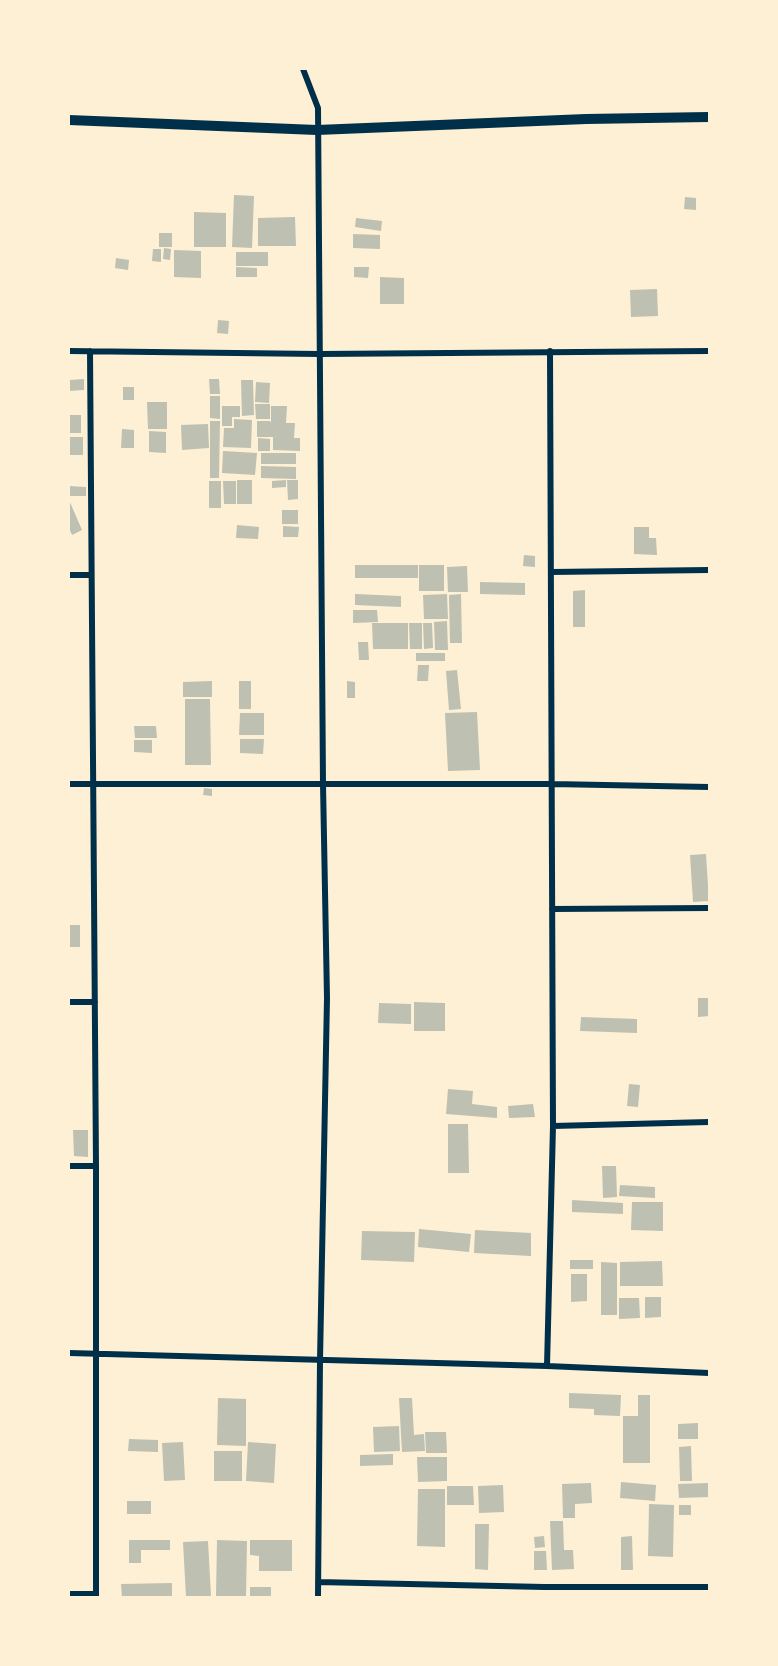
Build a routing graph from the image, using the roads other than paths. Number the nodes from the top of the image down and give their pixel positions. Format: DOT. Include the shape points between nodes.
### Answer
graph roads {
  1 [pos="303,69"];
  2 [pos="709,117"];
  3 [pos="69,120"];
  4 [pos="317,130"];
  5 [pos="69,351"];
  6 [pos="90,351"];
  7 [pos="550,351"];
  8 [pos="709,351"];
  9 [pos="319,354"];
  10 [pos="709,570"];
  11 [pos="551,572"];
  12 [pos="69,575"];
  13 [pos="91,575"];
  14 [pos="69,784"];
  15 [pos="93,784"];
  16 [pos="322,784"];
  17 [pos="552,784"];
  18 [pos="709,787"];
  19 [pos="709,908"];
  20 [pos="552,909"];
  21 [pos="69,1002"];
  22 [pos="95,1002"];
  23 [pos="709,1122"];
  24 [pos="553,1126"];
  25 [pos="69,1166"];
  26 [pos="96,1166"];
  27 [pos="69,1353"];
  28 [pos="96,1353"];
  29 [pos="320,1360"];
  30 [pos="547,1366"];
  31 [pos="709,1373"];
  32 [pos="318,1582"];
  33 [pos="544,1587"];
  34 [pos="709,1587"];
  35 [pos="69,1594"];
  36 [pos="96,1596"];
  37 [pos="318,1597"];
  38 [pos="545,1597"];
  1 -- 4 [label="street" via="318,108"];
  2 -- 4 [label="street"];
  3 -- 4 [label="street"];
  4 -- 9 [label="street"];
  5 -- 6 [label="street"];
  6 -- 9 [label="street"];
  6 -- 13 [label="street"];
  7 -- 8 [label="street"];
  7 -- 9 [label="street"];
  7 -- 11 [label="street"];
  9 -- 16 [label="street"];
  10 -- 11 [label="street"];
  11 -- 17 [label="street"];
  12 -- 13 [label="street"];
  13 -- 15 [label="street"];
  14 -- 15 [label="street"];
  15 -- 16 [label="street"];
  15 -- 22 [label="street"];
  16 -- 17 [label="street"];
  16 -- 29 [label="street" via="327,998"];
  17 -- 18 [label="street"];
  17 -- 20 [label="street"];
  19 -- 20 [label="street"];
  20 -- 24 [label="street"];
  21 -- 22 [label="street"];
  22 -- 26 [label="street"];
  23 -- 24 [label="street"];
  24 -- 30 [label="street"];
  25 -- 26 [label="street"];
  26 -- 28 [label="street"];
  27 -- 28 [label="street"];
  28 -- 29 [label="street"];
  28 -- 36 [label="street"];
  29 -- 30 [label="street"];
  29 -- 32 [label="street"];
  30 -- 31 [label="street"];
  32 -- 33 [label="street"];
  32 -- 37 [label="street"];
  33 -- 34 [label="street"];
  33 -- 38 [label="street"];
  35 -- 36 [label="street"];
}
